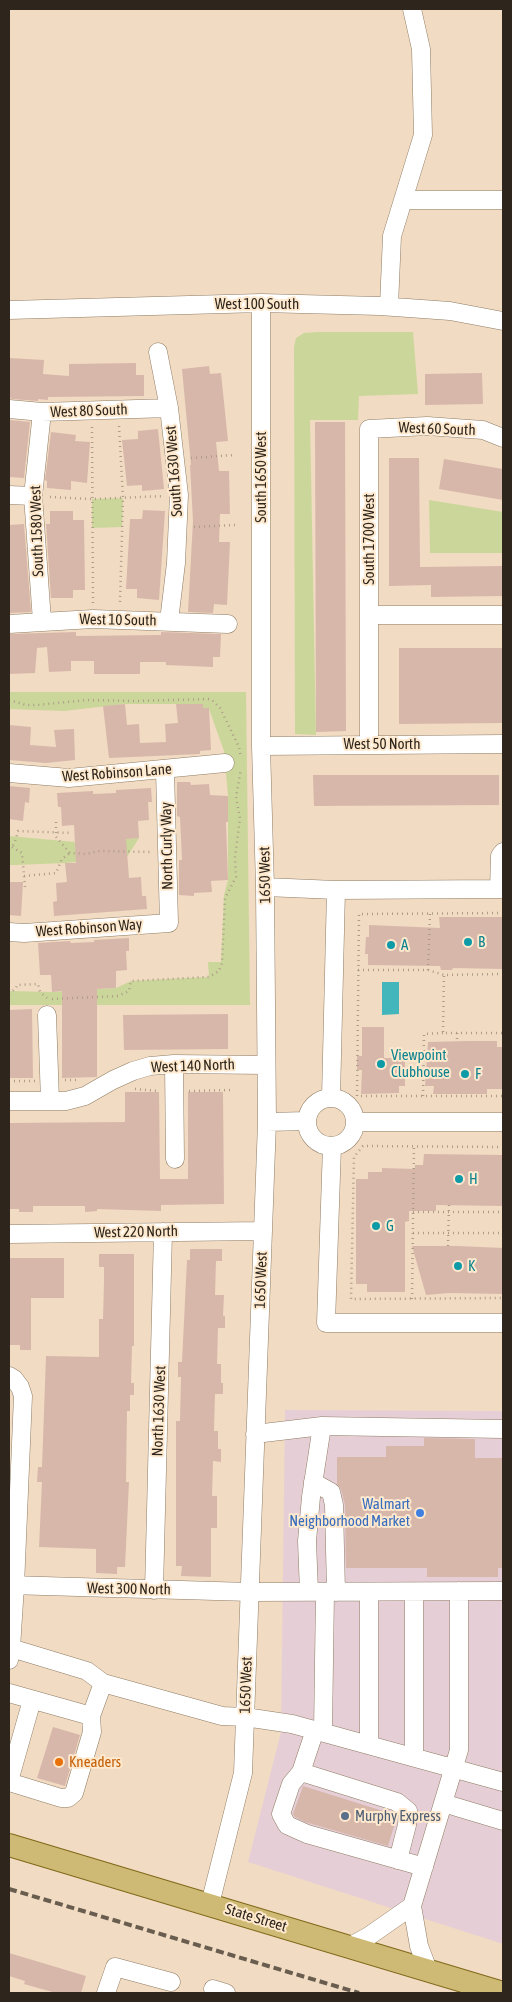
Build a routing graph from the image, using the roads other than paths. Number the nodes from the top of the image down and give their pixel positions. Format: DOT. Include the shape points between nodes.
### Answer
graph roads {
  1 [pos="412,9"];
  2 [pos="403,200"];
  3 [pos="503,200"];
  4 [pos="262,303"];
  5 [pos="389,306"];
  6 [pos="9,310"];
  7 [pos="503,321"];
  8 [pos="158,352"];
  9 [pos="169,408"];
  10 [pos="9,409"];
  11 [pos="42,412"];
  12 [pos="369,428"];
  13 [pos="503,438"];
  14 [pos="9,495"];
  15 [pos="33,496"];
  16 [pos="369,615"];
  17 [pos="503,615"];
  18 [pos="42,621"];
  19 [pos="169,621"];
  20 [pos="9,624"];
  21 [pos="228,624"];
  22 [pos="262,651"];
  23 [pos="369,744"];
  24 [pos="503,744"];
  25 [pos="261,746"];
  26 [pos="225,763"];
  27 [pos="165,770"];
  28 [pos="9,773"];
  29 [pos="503,852"];
  30 [pos="265,887"];
  31 [pos="501,889"];
  32 [pos="336,890"];
  33 [pos="169,923"];
  34 [pos="9,932"];
  35 [pos="47,1015"];
  36 [pos="174,1064"];
  37 [pos="265,1065"];
  38 [pos="331,1097"];
  39 [pos="9,1101"];
  40 [pos="50,1101"];
  41 [pos="307,1121"];
  42 [pos="266,1122"];
  43 [pos="356,1122"];
  44 [pos="503,1122"];
  45 [pos="332,1146"];
  46 [pos="175,1159"];
  47 [pos="263,1231"];
  48 [pos="164,1232"];
  49 [pos="9,1234"];
  50 [pos="503,1323"];
  51 [pos="11,1377"];
  52 [pos="322,1426"];
  53 [pos="503,1428"];
  54 [pos="255,1434"];
  55 [pos="313,1482"];
  56 [pos="12,1586"];
  57 [pos="154,1590"];
  58 [pos="459,1591"];
  59 [pos="503,1591"];
  60 [pos="250,1592"];
  61 [pos="323,1592"];
  62 [pos="369,1592"];
  63 [pos="414,1592"];
  64 [pos="10,1654"];
  65 [pos="103,1683"];
  66 [pos="9,1693"];
  67 [pos="32,1700"];
  68 [pos="91,1716"];
  69 [pos="245,1717"];
  70 [pos="319,1731"];
  71 [pos="369,1744"];
  72 [pos="414,1757"];
  73 [pos="454,1768"];
  74 [pos="301,1772"];
  75 [pos="9,1781"];
  76 [pos="503,1782"];
  77 [pos="443,1803"];
  78 [pos="503,1821"];
  79 [pos="9,1845"];
  80 [pos="398,1860"];
  81 [pos="424,1867"];
  82 [pos="210,1904"];
  83 [pos="412,1906"];
  84 [pos="349,1946"];
  85 [pos="428,1970"];
  86 [pos="171,1982"];
  87 [pos="106,1993"];
  88 [pos="503,1993"];
  1 -- 2 [label="street" via="421,49 423,135"];
  2 -- 3 [label="street"];
  2 -- 5 [label="street" via="392,236"];
  4 -- 5 [label="street, West 100 South"];
  4 -- 6 [label="street, West 100 South"];
  4 -- 22 [label="street, South 1650 West"];
  5 -- 7 [label="street, West 100 South" via="450,311"];
  8 -- 9 [label="street, South 1630 West"];
  9 -- 11 [label="street, West 80 South"];
  9 -- 19 [label="street, South 1630 West" via="179,494"];
  10 -- 11 [label="street, West 80 South"];
  11 -- 15 [label="street, South 1580 West"];
  12 -- 13 [label="street, West 60 South" via="427,426 483,430"];
  12 -- 16 [label="street, South 1700 West"];
  14 -- 15 [label="street"];
  15 -- 18 [label="street, South 1580 West"];
  16 -- 17 [label="street"];
  16 -- 23 [label="street, South 1700 West"];
  18 -- 19 [label="street, West 10 South"];
  18 -- 20 [label="street, West 10 South"];
  19 -- 21 [label="street, West 10 South"];
  22 -- 25 [label="street, 1650 West"];
  23 -- 24 [label="street, West 50 North"];
  23 -- 25 [label="street, West 50 North"];
  25 -- 30 [label="street, 1650 West"];
  26 -- 27 [label="street, West Robinson Lane"];
  27 -- 28 [label="street, West Robinson Lane" via="69,778"];
  27 -- 33 [label="street, North Curly Way"];
  29 -- 31 [label="street" via="500,856"];
  30 -- 32 [label="street"];
  30 -- 37 [label="street, 1650 West"];
  31 -- 32 [label="street"];
  32 -- 38 [label="street"];
  33 -- 34 [label="street, West Robinson Way"];
  35 -- 40 [label="street"];
  36 -- 37 [label="street, West 140 North"];
  36 -- 40 [label="street, West 140 North" via="133,1071 85,1096"];
  36 -- 46 [label="street"];
  37 -- 42 [label="street, 1650 West"];
  38 -- 41 [label="street" via="317,1102"];
  38 -- 43 [label="street" via="349,1104"];
  39 -- 40 [label="street, West 140 North"];
  41 -- 42 [label="street"];
  41 -- 45 [label="street" via="312,1136 324,1145"];
  42 -- 47 [label="street, 1650 West"];
  43 -- 44 [label="street"];
  43 -- 45 [label="street" via="349,1139"];
  45 -- 50 [label="street" via="326,1323"];
  47 -- 48 [label="street, West 220 North"];
  47 -- 54 [label="street, 1650 West"];
  48 -- 49 [label="street, West 220 North"];
  48 -- 57 [label="street, North 1630 West"];
  51 -- 56 [label="street" via="20,1387 22,1396"];
  52 -- 53 [label="street"];
  52 -- 54 [label="street"];
  52 -- 55 [label="street"];
  54 -- 60 [label="street, 1650 West"];
  55 -- 61 [label="street" via="308,1541"];
  55 -- 61 [label="street" via="331,1492 334,1505"];
  56 -- 57 [label="street, West 300 North"];
  56 -- 64 [label="street"];
  57 -- 60 [label="street, West 300 North"];
  58 -- 59 [label="street, West 300 North"];
  58 -- 63 [label="street, West 300 North"];
  58 -- 73 [label="street" via="459,1750"];
  60 -- 61 [label="street, West 300 North"];
  60 -- 69 [label="street, 1650 West"];
  61 -- 62 [label="street, West 300 North"];
  61 -- 70 [label="street"];
  62 -- 63 [label="street, West 300 North"];
  62 -- 71 [label="street"];
  63 -- 72 [label="street"];
  64 -- 65 [label="street" via="87,1671"];
  65 -- 68 [label="street"];
  65 -- 69 [label="street" via="222,1716"];
  66 -- 67 [label="street"];
  67 -- 68 [label="street"];
  67 -- 75 [label="street"];
  68 -- 75 [label="street" via="92,1732 74,1793 68,1798"];
  69 -- 70 [label="street"];
  69 -- 82 [label="street, 1650 West" via="243,1773"];
  70 -- 71 [label="street"];
  70 -- 74 [label="street"];
  71 -- 72 [label="street"];
  72 -- 73 [label="street"];
  73 -- 76 [label="street"];
  73 -- 77 [label="street"];
  74 -- 80 [label="street" via="397,1802 408,1811"];
  74 -- 80 [label="street" via="291,1784 281,1814 287,1826"];
  77 -- 78 [label="street"];
  77 -- 81 [label="street"];
  79 -- 82 [label="main road, State Street"];
  80 -- 81 [label="street"];
  81 -- 83 [label="street"];
  82 -- 84 [label="main road, State Street"];
  83 -- 84 [label="street"];
  83 -- 85 [label="street" via="419,1946"];
  84 -- 85 [label="main road, State Street"];
  85 -- 88 [label="main road, State Street"];
  86 -- 87 [label="street" via="115,1967"];
}
